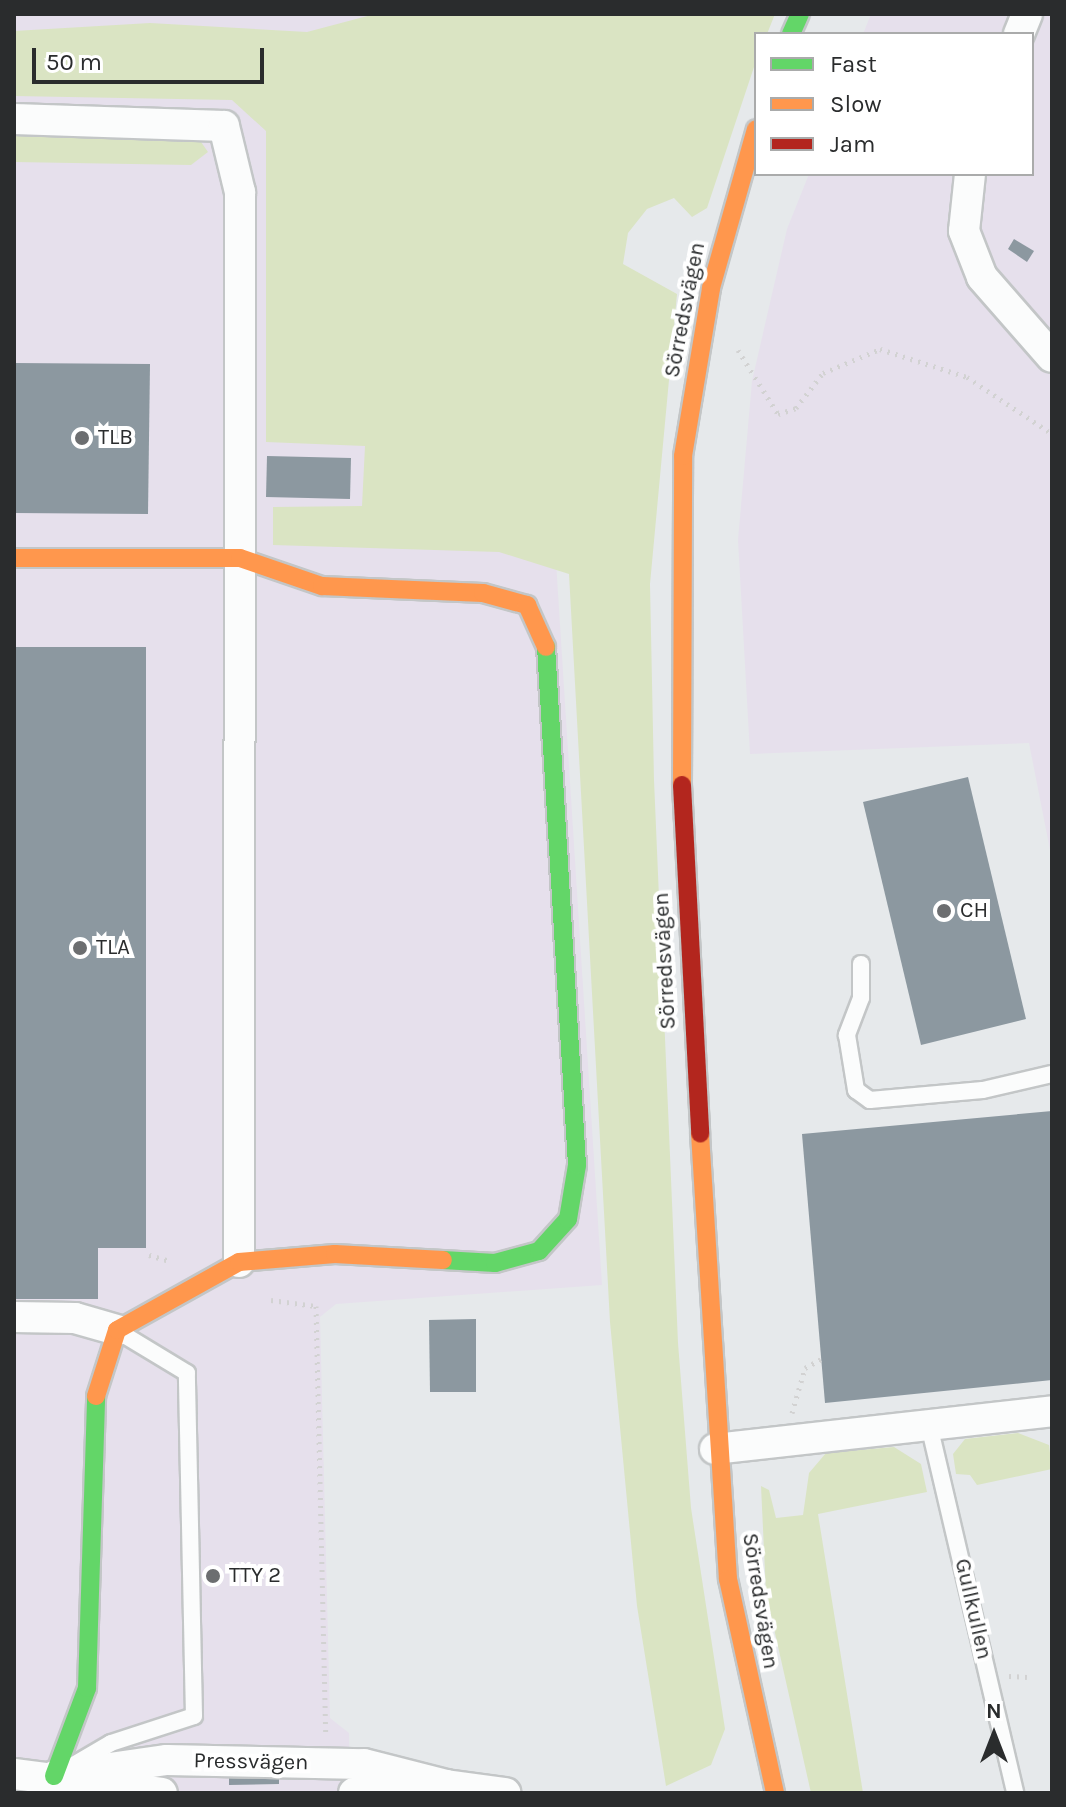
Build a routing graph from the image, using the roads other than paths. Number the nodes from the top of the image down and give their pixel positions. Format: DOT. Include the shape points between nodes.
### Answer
graph roads {
  1 [pos="14,119"];
  2 [pos="754,136"];
  3 [pos="970,176"];
  4 [pos="1052,357"];
  5 [pos="14,558"];
  6 [pos="240,558"];
  7 [pos="861,964"];
  8 [pos="1052,1074"];
  9 [pos="239,1262"];
  10 [pos="14,1317"];
  11 [pos="117,1330"];
  12 [pos="1052,1411"];
  13 [pos="929,1425"];
  14 [pos="715,1449"];
  15 [pos="14,1774"];
  16 [pos="54,1776"];
  17 [pos="446,1785"];
  18 [pos="162,1793"];
  19 [pos="354,1793"];
  20 [pos="505,1793"];
  21 [pos="775,1793"];
  22 [pos="1015,1793"];
  1 -- 6 [label="street" via="224,126 240,192 243,269"];
  2 -- 14 [label="street, Sörredsvägen" via="700,339 676,561"];
  3 -- 4 [label="street" via="964,231 982,277"];
  5 -- 6 [label="street"];
  6 -- 9 [label="street"];
  6 -- 9 [label="street" via="322,586 483,593 527,605 545,638 577,1165 568,1219 539,1251 495,1263 335,1254"];
  7 -- 8 [label="lane" via="861,998 847,1035 856,1090 870,1100 955,1094"];
  9 -- 11 [label="street"];
  10 -- 11 [label="street" via="75,1318"];
  11 -- 16 [label="street" via="93,1404 87,1688"];
  11 -- 16 [label="lane" via="187,1373 194,1716 111,1743"];
  12 -- 13 [label="street"];
  13 -- 14 [label="street"];
  13 -- 22 [label="lane, Gullkullen"];
  14 -- 21 [label="street, Sörredsvägen" via="728,1579"];
  15 -- 16 [label="street, Pressvägen"];
  16 -- 17 [label="street, Pressvägen" via="167,1760 364,1764"];
  16 -- 18 [label="street, Pressvägen"];
  17 -- 19 [label="street, Pressvägen"];
  17 -- 20 [label="street, Pressvägen"];
}
